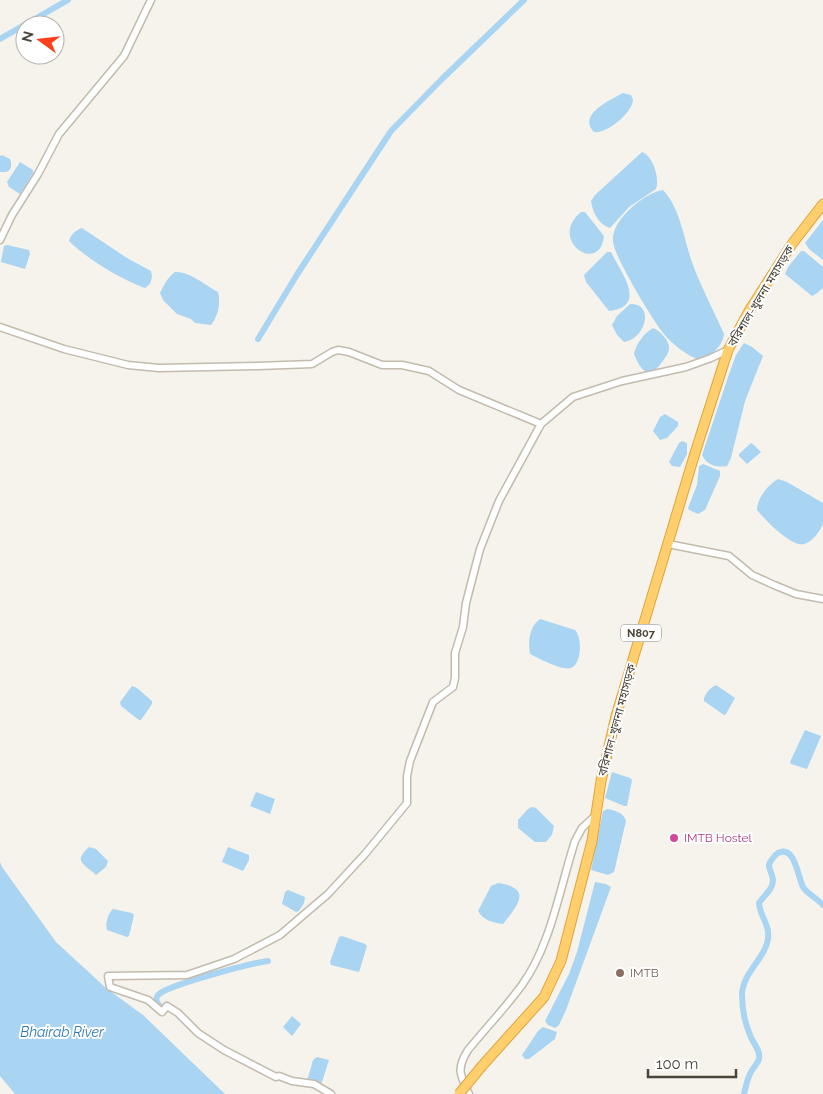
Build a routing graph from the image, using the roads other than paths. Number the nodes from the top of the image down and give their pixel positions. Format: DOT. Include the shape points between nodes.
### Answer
graph roads {
  1 [pos="151,0"];
  2 [pos="823,204"];
  3 [pos="0,240"];
  4 [pos="0,327"];
  5 [pos="728,350"];
  6 [pos="541,424"];
  7 [pos="668,544"];
  8 [pos="823,599"];
  9 [pos="596,815"];
  10 [pos="331,1094"];
  11 [pos="458,1094"];
  12 [pos="469,1094"];
  1 -- 3 [label="street" via="124,56 59,134"];
  2 -- 5 [label="highway, বরিশাল-খুলনা মহাসড়ক / N807" via="792,244"];
  4 -- 6 [label="street" via="64,349 128,365 159,368 312,364 338,350 382,365 402,365 429,371 459,390"];
  5 -- 6 [label="street" via="686,367 622,381 572,397"];
  5 -- 7 [label="highway, বরিশাল-খুলনা মহাসড়ক / N807"];
  6 -- 10 [label="street" via="499,501 480,549 455,653 453,687 432,702 410,761 407,803 328,894 280,935 234,959 187,975 108,976 110,987 148,1000 162,1012 167,1006 198,1033 250,1064 276,1077 314,1084"];
  7 -- 8 [label="street" via="729,556 752,575 796,594"];
  7 -- 9 [label="highway, বরিশাল-খুলনা মহাসড়ক / N807" via="616,716"];
  9 -- 11 [label="highway, বরিশাল-খুলনা মহাসড়ক / N807, bridge" via="577,905 561,961 544,997"];
  9 -- 12 [label="street" via="582,828 575,841 542,947 530,972 462,1060 459,1069"];
}
